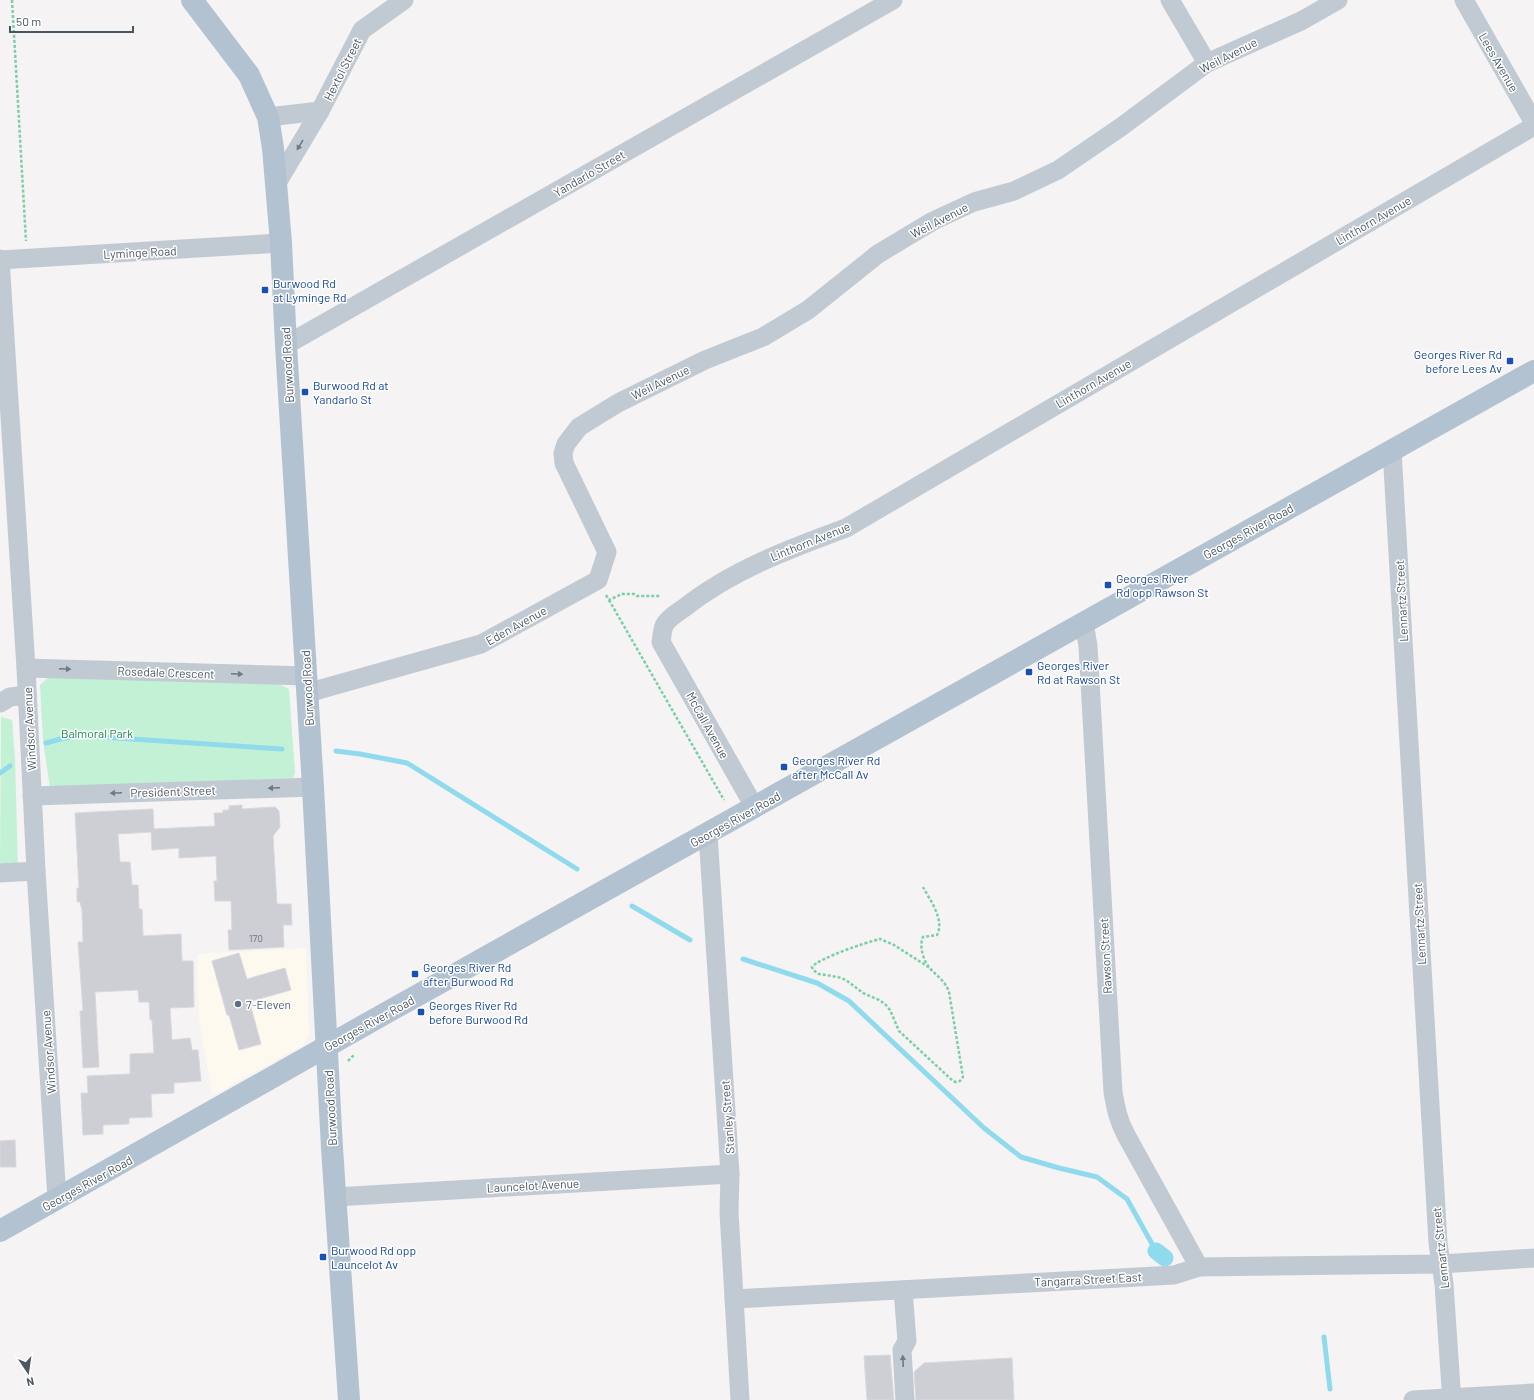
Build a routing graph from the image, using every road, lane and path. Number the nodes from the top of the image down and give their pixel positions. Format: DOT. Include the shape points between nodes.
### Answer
graph roads {
  1 [pos="12,0"];
  2 [pos="192,0"];
  3 [pos="404,0"];
  4 [pos="893,0"];
  5 [pos="1170,0"];
  6 [pos="1338,0"];
  7 [pos="1464,0"];
  8 [pos="1207,63"];
  9 [pos="320,111"];
  10 [pos="268,117"];
  11 [pos="1534,124"];
  12 [pos="277,183"];
  13 [pos="26,242"];
  14 [pos="281,243"];
  15 [pos="0,260"];
  16 [pos="286,345"];
  17 [pos="1534,371"];
  18 [pos="1392,450"];
  19 [pos="564,463"];
  20 [pos="605,594"];
  21 [pos="660,596"];
  22 [pos="609,600"];
  23 [pos="1084,624"];
  24 [pos="662,642"];
  25 [pos="26,668"];
  26 [pos="306,685"];
  27 [pos="27,695"];
  28 [pos="0,704"];
  29 [pos="313,787"];
  30 [pos="32,796"];
  31 [pos="724,800"];
  32 [pos="755,808"];
  33 [pos="708,834"];
  34 [pos="36,871"];
  35 [pos="0,873"];
  36 [pos="923,887"];
  37 [pos="930,968"];
  38 [pos="327,1047"];
  39 [pos="355,1053"];
  40 [pos="348,1060"];
  41 [pos="730,1174"];
  42 [pos="335,1197"];
  43 [pos="57,1199"];
  44 [pos="0,1231"];
  45 [pos="1534,1258"];
  46 [pos="1441,1264"];
  47 [pos="1199,1267"];
  48 [pos="903,1290"];
  49 [pos="734,1299"];
  50 [pos="1534,1393"];
  51 [pos="1454,1399"];
  52 [pos="349,1400"];
  53 [pos="740,1400"];
  54 [pos="905,1400"];
  55 [pos="1412,1400"];
  1 -- 13 [label="path"];
  2 -- 10 [label="main road, Burwood Road" via="249,75"];
  3 -- 9 [label="street, Hextol Street" via="362,30"];
  4 -- 16 [label="street, Yandarlo Street"];
  5 -- 8 [label="street"];
  6 -- 8 [label="street, Weil Avenue" via="1301,21"];
  7 -- 11 [label="street, Lees Avenue"];
  8 -- 19 [label="street, Weil Avenue" via="1058,170 1014,191 974,202 933,221 878,254 808,310 764,337 691,367 618,403 579,427 566,444 563,453"];
  9 -- 10 [label="street, Hextol Street"];
  9 -- 12 [label="street, Hextol Street, one-way"];
  10 -- 12 [label="main road, Burwood Road"];
  11 -- 24 [label="street, Linthorn Avenue" via="846,528 776,554 720,583 671,617 664,626"];
  12 -- 14 [label="main road, Burwood Road"];
  14 -- 15 [label="street, Lyminge Road"];
  14 -- 16 [label="main road, Burwood Road"];
  15 -- 25 [label="street, Windsor Avenue"];
  16 -- 26 [label="main road, Burwood Road"];
  17 -- 18 [label="main road, Georges River Road"];
  18 -- 23 [label="main road, Georges River Road"];
  18 -- 46 [label="street, Lennartz Street" via="1437,1235"];
  19 -- 26 [label="street, Eden Avenue" via="607,552 598,580 481,644"];
  20 -- 22 [label="path"];
  21 -- 22 [label="path" via="622,594"];
  22 -- 31 [label="path"];
  23 -- 32 [label="main road, Georges River Road"];
  23 -- 47 [label="street, Rawson Street" via="1088,646 1116,1109 1126,1135"];
  24 -- 32 [label="street, McCall Avenue"];
  25 -- 26 [label="street, Rosedale Crescent, one-way"];
  25 -- 27 [label="street, Windsor Avenue"];
  26 -- 29 [label="main road, Burwood Road"];
  27 -- 28 [label="street" via="10,697"];
  27 -- 30 [label="street, Windsor Avenue"];
  29 -- 30 [label="street, President Street, one-way"];
  29 -- 38 [label="main road, Burwood Road"];
  30 -- 34 [label="street, Windsor Avenue"];
  32 -- 33 [label="main road, Georges River Road"];
  33 -- 38 [label="main road, Georges River Road"];
  33 -- 41 [label="street, Stanley Street"];
  34 -- 35 [label="street"];
  34 -- 43 [label="street, Windsor Avenue"];
  36 -- 37 [label="path" via="937,916 939,928 937,935 923,936 922,939 922,951"];
  37 -- 37 [label="path" via="946,984 949,992 963,1077 956,1082 902,1034 896,1027 890,1010 880,1000 863,993 846,980 819,974 812,967 833,956 880,939"];
  38 -- 42 [label="main road, Burwood Road"];
  38 -- 43 [label="main road, Georges River Road"];
  39 -- 40 [label="path"];
  41 -- 42 [label="street, Launcelot Avenue"];
  41 -- 49 [label="street, Stanley Street" via="729,1212"];
  42 -- 52 [label="main road, Burwood Road"];
  43 -- 44 [label="main road, Georges River Road"];
  45 -- 46 [label="street, Tangarra Street East"];
  46 -- 47 [label="street, Tangarra Street East"];
  46 -- 51 [label="street, Lennartz Street"];
  47 -- 48 [label="street, Tangarra Street East" via="1174,1275"];
  48 -- 49 [label="street, Tangarra Street East"];
  54 -- 48 [label="street, one-way" via="902,1350 908,1342"];
  49 -- 53 [label="street, Stanley Street"];
  50 -- 51 [label="street"];
  51 -- 55 [label="street"];
}
